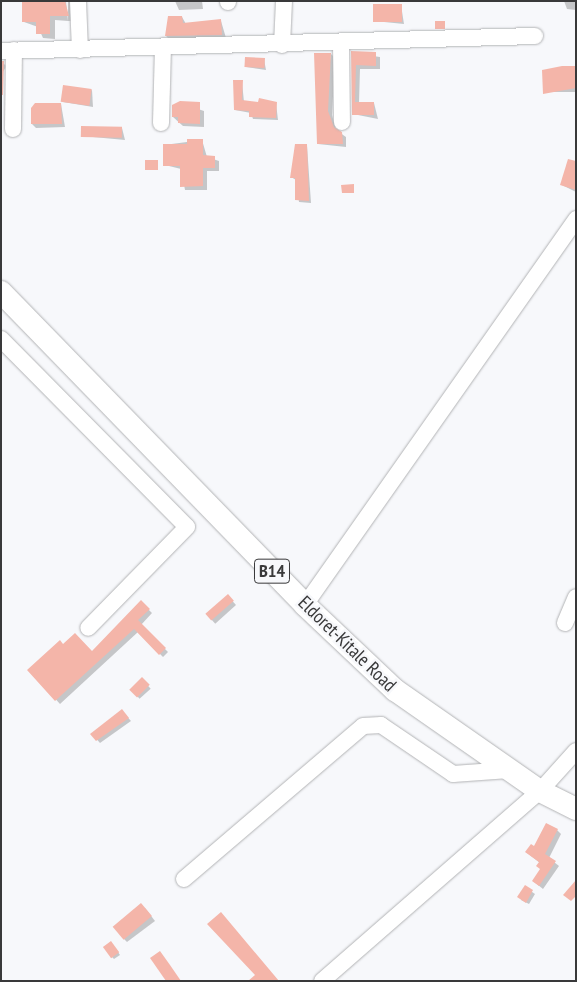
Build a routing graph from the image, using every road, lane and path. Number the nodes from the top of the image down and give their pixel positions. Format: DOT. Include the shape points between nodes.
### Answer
graph roads {
  1 [pos="78,1"];
  2 [pos="284,1"];
  3 [pos="535,36"];
  4 [pos="341,43"];
  5 [pos="282,45"];
  6 [pos="163,48"];
  7 [pos="80,50"];
  8 [pos="8,51"];
  9 [pos="342,122"];
  10 [pos="161,123"];
  11 [pos="12,129"];
  12 [pos="576,219"];
  13 [pos="1,292"];
  14 [pos="1,338"];
  15 [pos="576,597"];
  16 [pos="305,605"];
  17 [pos="565,623"];
  18 [pos="88,628"];
  19 [pos="576,751"];
  20 [pos="509,770"];
  21 [pos="540,791"];
  22 [pos="576,809"];
  23 [pos="184,879"];
  24 [pos="322,981"];
  1 -- 7 [label="street"];
  2 -- 5 [label="street"];
  3 -- 4 [label="street"];
  4 -- 5 [label="street"];
  4 -- 9 [label="street"];
  5 -- 6 [label="street"];
  6 -- 7 [label="street"];
  6 -- 10 [label="street"];
  7 -- 8 [label="street"];
  8 -- 11 [label="street"];
  12 -- 16 [label="street"];
  13 -- 16 [label="highway, Eldoret-Kitale Road / B14"];
  14 -- 18 [label="street" via="187,527"];
  15 -- 17 [label="street"];
  16 -- 20 [label="highway, Eldoret-Kitale Road / B14" via="411,703"];
  19 -- 21 [label="street"];
  20 -- 21 [label="highway, Eldoret-Kitale Road / B14"];
  20 -- 23 [label="street" via="453,774 381,725 363,726"];
  21 -- 22 [label="highway, Eldoret-Kitale Road / B14"];
  21 -- 24 [label="street"];
}
